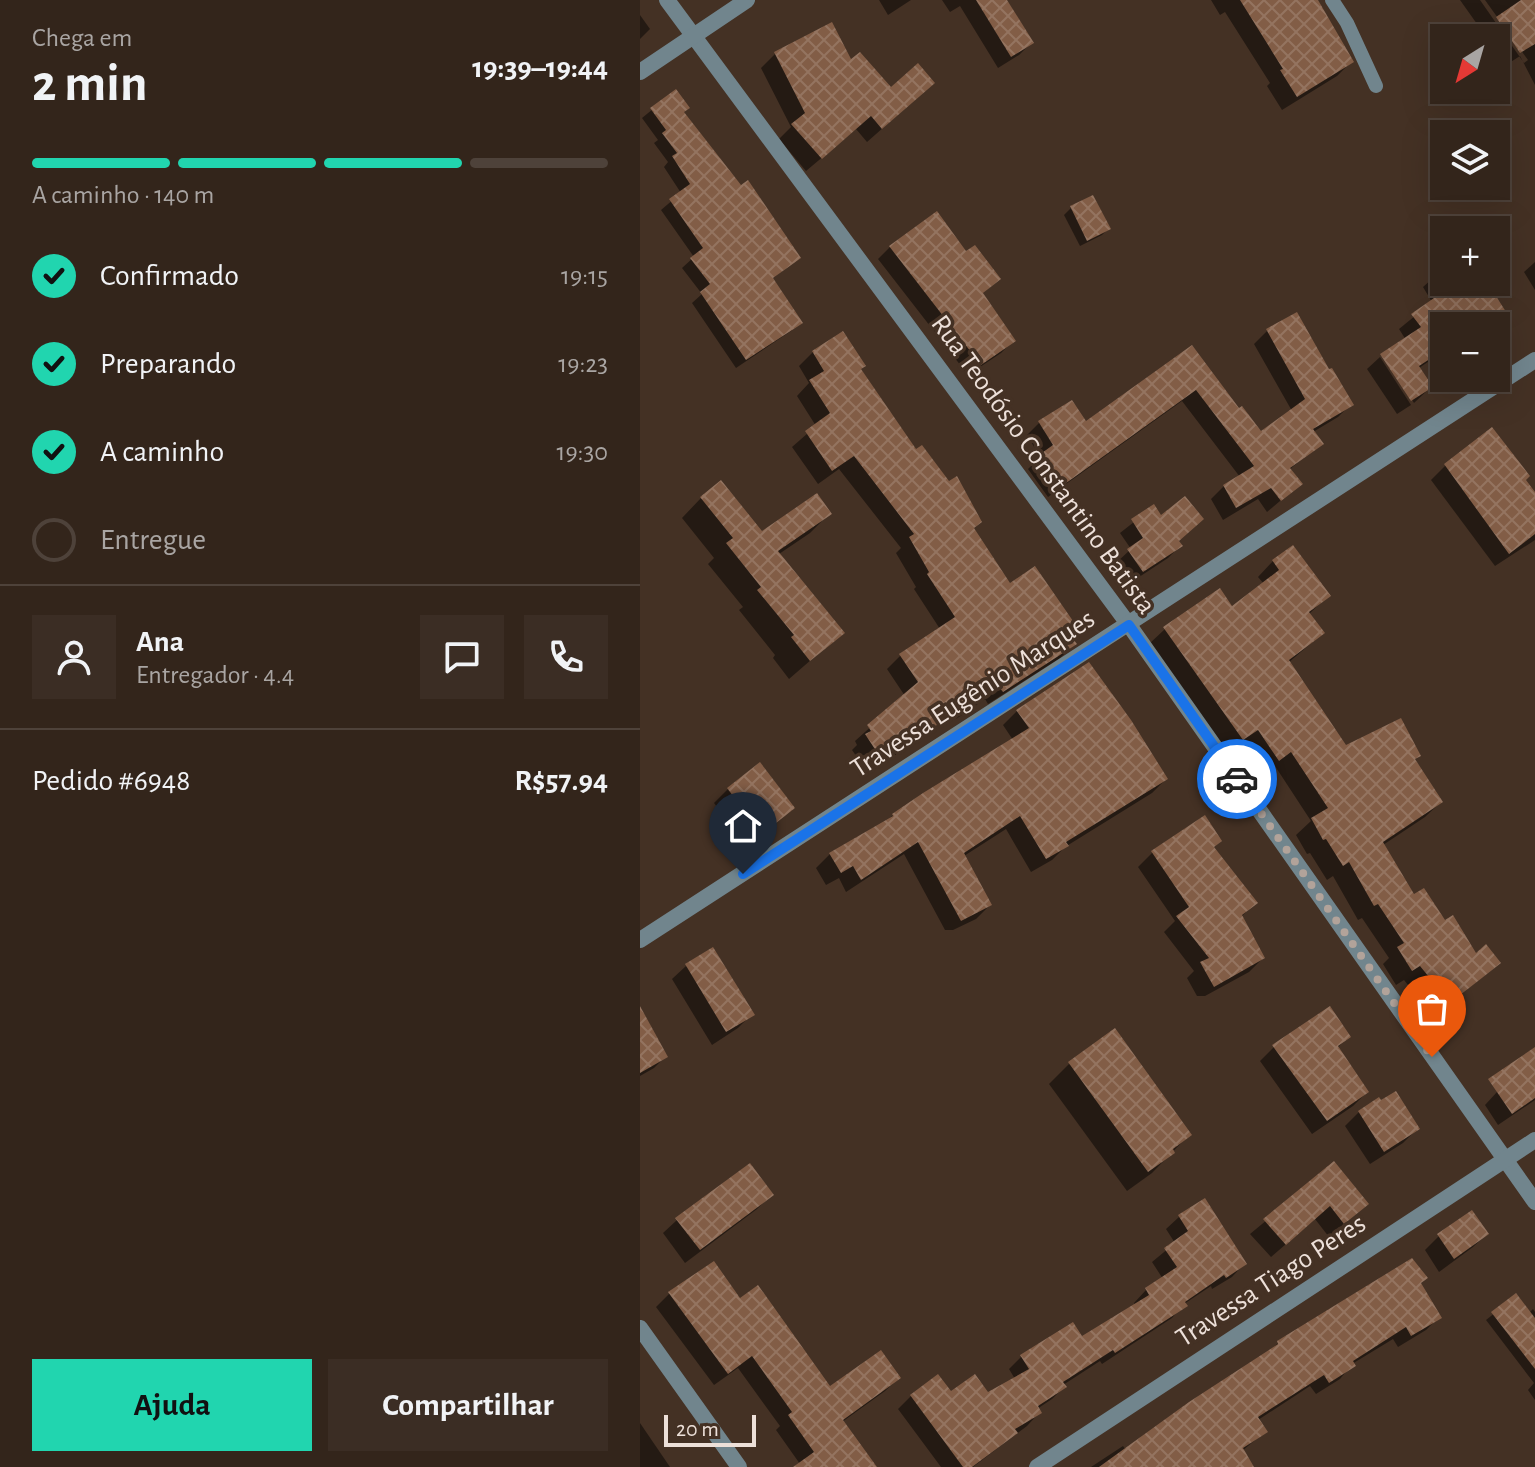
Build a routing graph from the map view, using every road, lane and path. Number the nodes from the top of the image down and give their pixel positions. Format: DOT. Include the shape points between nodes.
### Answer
graph roads {
  1 [pos="667,0"];
  2 [pos="747,0"];
  3 [pos="1332,0"];
  4 [pos="694,35"];
  5 [pos="640,72"];
  6 [pos="1376,86"];
  7 [pos="1535,360"];
  8 [pos="1129,625"];
  9 [pos="640,940"];
  10 [pos="1535,1140"];
  11 [pos="1504,1159"];
  12 [pos="1535,1202"];
  13 [pos="640,1328"];
  14 [pos="739,1467"];
  15 [pos="1037,1467"];
  1 -- 4 [label="street, Rua Teodósio Constantino Batista"];
  2 -- 4 [label="street"];
  3 -- 6 [label="lane"];
  4 -- 5 [label="street"];
  4 -- 8 [label="street, Rua Teodósio Constantino Batista"];
  7 -- 8 [label="street, Travessa Eugênio Marques"];
  8 -- 9 [label="street, Travessa Eugênio Marques"];
  8 -- 11 [label="street, Rua Teodósio Constantino Batista"];
  10 -- 11 [label="street, Travessa Tiago Peres"];
  11 -- 12 [label="street, Rua Teodósio Constantino Batista"];
  11 -- 15 [label="street, Travessa Tiago Peres"];
  13 -- 14 [label="street"];
}
